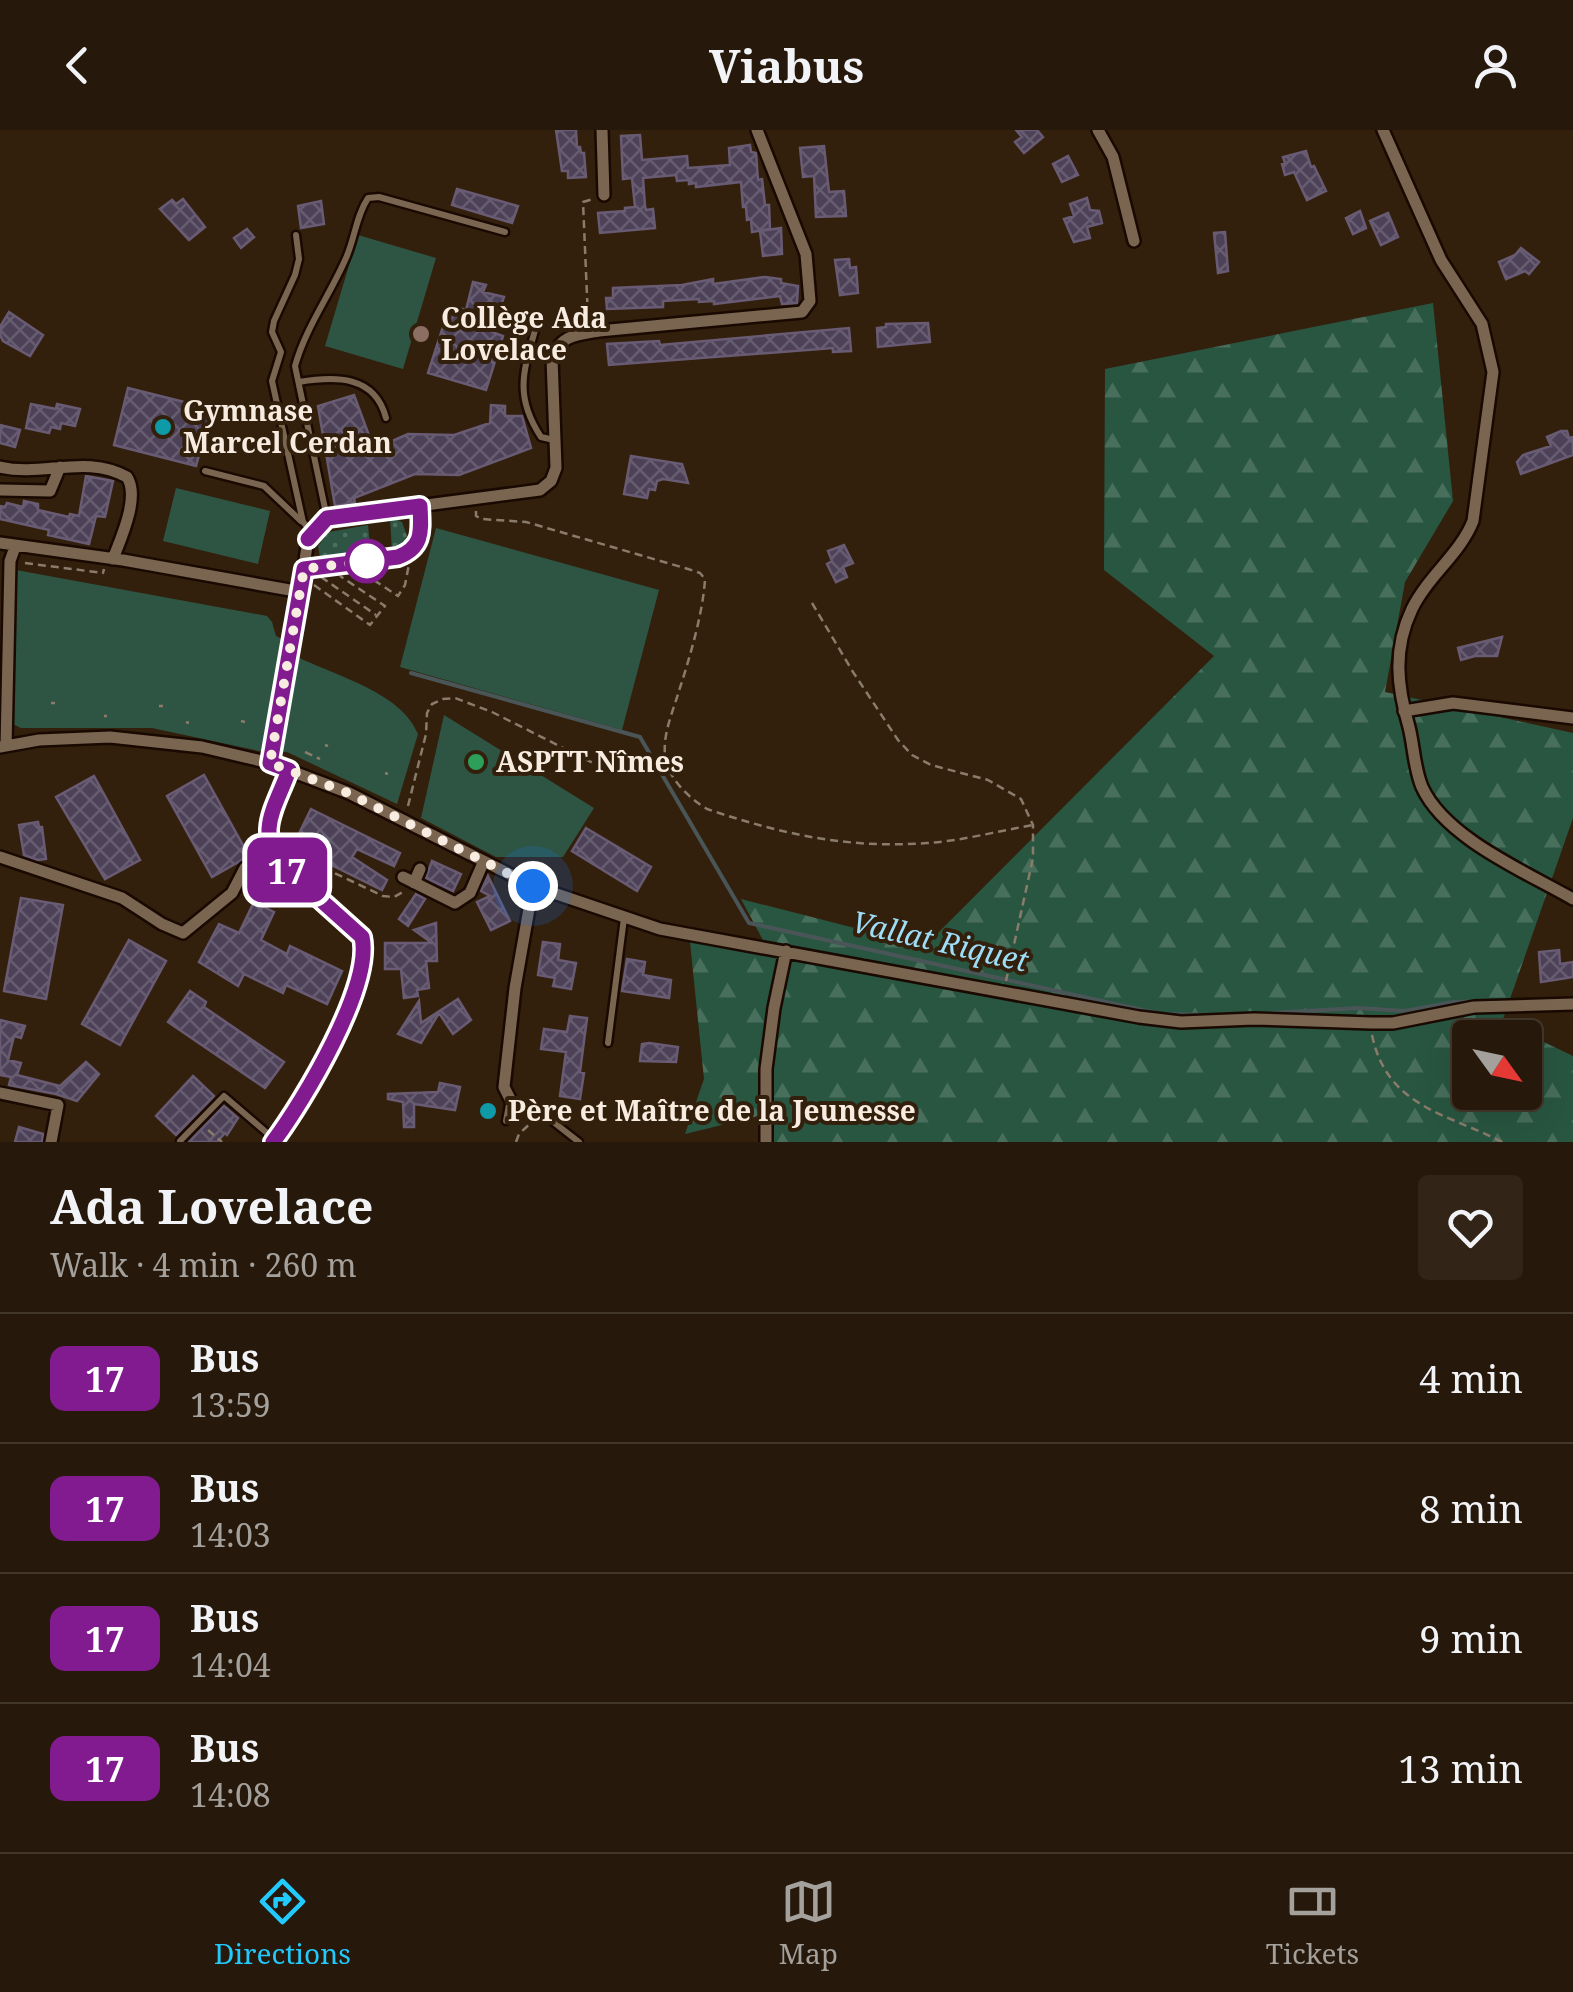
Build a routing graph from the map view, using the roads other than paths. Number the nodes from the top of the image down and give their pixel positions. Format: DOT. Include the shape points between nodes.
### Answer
graph roads {
  1 [pos="602,130"];
  2 [pos="757,130"];
  3 [pos="1098,130"];
  4 [pos="1383,130"];
  5 [pos="604,195"];
  6 [pos="505,232"];
  7 [pos="296,235"];
  8 [pos="1134,241"];
  9 [pos="538,320"];
  10 [pos="299,382"];
  11 [pos="386,418"];
  12 [pos="555,440"];
  13 [pos="0,466"];
  14 [pos="60,468"];
  15 [pos="205,471"];
  16 [pos="0,490"];
  17 [pos="420,506"];
  18 [pos="327,518"];
  19 [pos="302,522"];
  20 [pos="312,532"];
  21 [pos="0,543"];
  22 [pos="15,547"];
  23 [pos="111,558"];
  24 [pos="304,578"];
  25 [pos="1404,710"];
  26 [pos="1573,718"];
  27 [pos="3,746"];
  28 [pos="270,763"];
  29 [pos="289,770"];
  30 [pos="273,854"];
  31 [pos="0,857"];
  32 [pos="483,863"];
  33 [pos="420,869"];
  34 [pos="533,886"];
  35 [pos="1573,899"];
  36 [pos="625,917"];
  37 [pos="786,951"];
  38 [pos="1573,1005"];
  39 [pos="608,1043"];
  40 [pos="0,1093"];
  41 [pos="507,1093"];
  42 [pos="506,1121"];
  43 [pos="764,1139"];
  44 [pos="180,1141"];
  45 [pos="274,1141"];
  46 [pos="51,1142"];
  47 [pos="580,1142"];
  1 -- 5 [label="street"];
  2 -- 12 [label="street" via="806,254 810,301 802,312 566,337 552,358"];
  3 -- 8 [label="street" via="1113,157"];
  4 -- 25 [label="street" via="1442,260 1482,324 1493,372 1473,521 1413,608 1401,637"];
  6 -- 10 [label="lane" via="368,198 348,254 301,344"];
  7 -- 19 [label="lane" via="296,275 272,332 281,352 272,381"];
  9 -- 12 [label="lane" via="522,378 526,415 541,437"];
  10 -- 11 [label="lane" via="336,376 360,384 375,392"];
  10 -- 18 [label="lane"];
  12 -- 17 [label="street" via="556,468 540,490"];
  13 -- 14 [label="street"];
  14 -- 16 [label="street" via="50,491"];
  14 -- 23 [label="street" via="92,465 131,482 130,507"];
  15 -- 19 [label="lane" via="264,486"];
  17 -- 18 [label="street"];
  17 -- 24 [label="lane" via="419,544 412,552 326,566"];
  18 -- 20 [label="street"];
  19 -- 20 [label="lane"];
  20 -- 24 [label="street"];
  21 -- 22 [label="street"];
  22 -- 23 [label="street"];
  22 -- 27 [label="street"];
  23 -- 24 [label="street"];
  24 -- 28 [label="street"];
  25 -- 26 [label="street" via="1453,703"];
  25 -- 35 [label="street" via="1421,785 1439,813 1487,850"];
  27 -- 28 [label="street" via="110,737"];
  28 -- 29 [label="street"];
  29 -- 30 [label="street" via="268,828"];
  29 -- 32 [label="street"];
  30 -- 31 [label="street" via="245,868 232,893 184,933 122,898"];
  30 -- 45 [label="street" via="362,937 364,949 334,1040"];
  32 -- 33 [label="street" via="470,893 456,903 409,880"];
  32 -- 34 [label="street"];
  34 -- 36 [label="street"];
  34 -- 41 [label="street" via="515,988"];
  36 -- 37 [label="street"];
  36 -- 39 [label="lane"];
  37 -- 38 [label="street" via="1181,1022 1371,1024 1474,1007"];
  37 -- 43 [label="street" via="766,1069"];
  40 -- 46 [label="street" via="58,1105"];
  41 -- 42 [label="lane"];
  41 -- 47 [label="lane"];
  44 -- 45 [label="lane" via="224,1096"];
}
